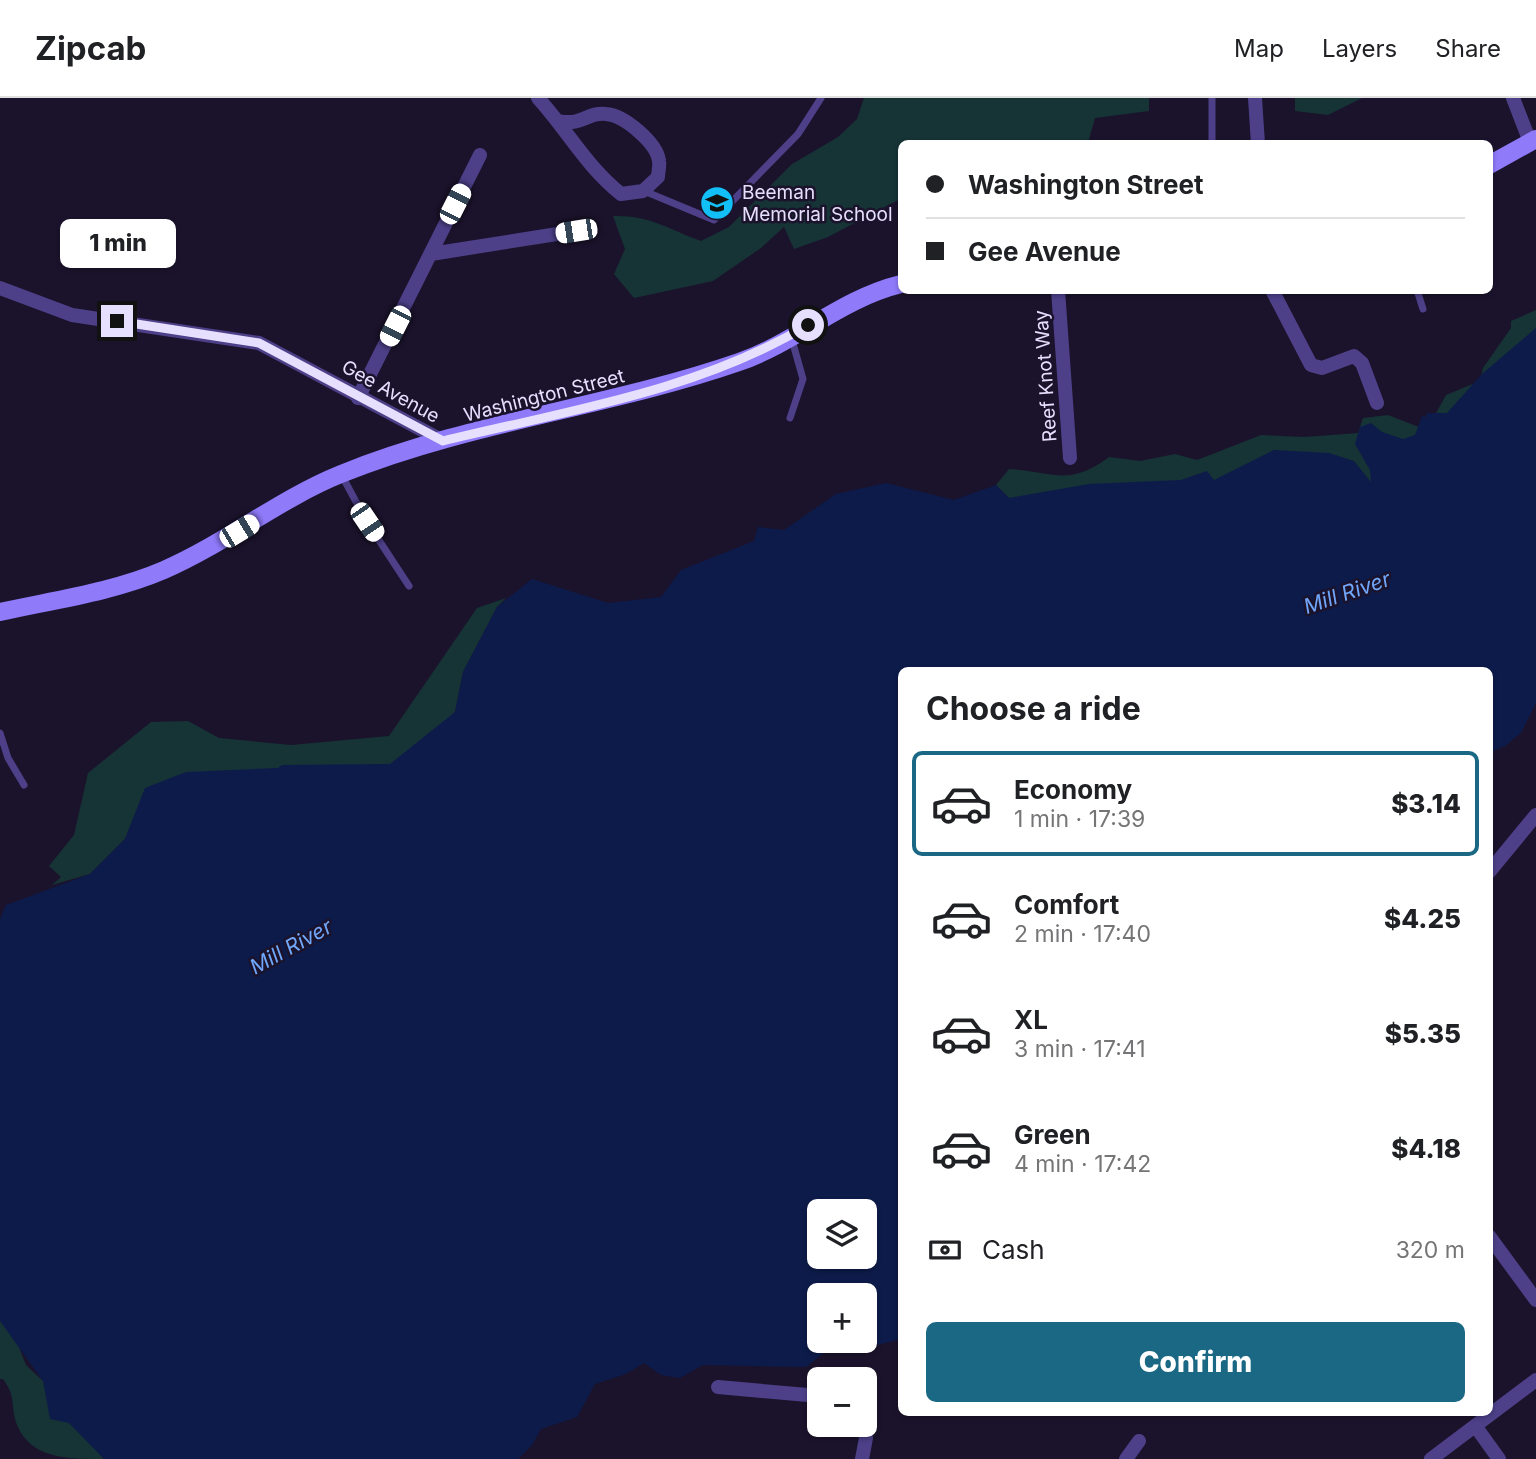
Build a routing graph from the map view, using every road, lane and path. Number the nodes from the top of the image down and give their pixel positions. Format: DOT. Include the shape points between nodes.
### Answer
graph roads {
  1 [pos="538,98"];
  2 [pos="821,98"];
  3 [pos="1212,98"];
  4 [pos="1255,98"];
  5 [pos="1513,98"];
  6 [pos="558,121"];
  7 [pos="1212,140"];
  8 [pos="1258,140"];
  9 [pos="1533,141"];
  10 [pos="480,155"];
  11 [pos="1493,163"];
  12 [pos="643,191"];
  13 [pos="576,231"];
  14 [pos="431,254"];
  15 [pos="898,285"];
  16 [pos="0,288"];
  17 [pos="1058,294"];
  18 [pos="1274,294"];
  19 [pos="1418,294"];
  20 [pos="1423,309"];
  21 [pos="791,335"];
  22 [pos="358,398"];
  23 [pos="1377,403"];
  24 [pos="790,418"];
  25 [pos="443,441"];
  26 [pos="1070,458"];
  27 [pos="341,474"];
  28 [pos="409,586"];
  29 [pos="0,612"];
  30 [pos="0,733"];
  31 [pos="24,785"];
  32 [pos="1536,815"];
  33 [pos="1493,867"];
  34 [pos="1493,1241"];
  35 [pos="1536,1300"];
  36 [pos="1536,1380"];
  37 [pos="718,1387"];
  38 [pos="807,1395"];
  39 [pos="1493,1414"];
  40 [pos="1490,1416"];
  41 [pos="1476,1427"];
  42 [pos="866,1437"];
  43 [pos="1139,1441"];
  44 [pos="862,1459"];
  45 [pos="1126,1459"];
  46 [pos="1431,1459"];
  47 [pos="1499,1459"];
  1 -- 6 [label="street"];
  2 -- 12 [label="lane" via="798,134 714,220"];
  3 -- 7 [label="lane"];
  4 -- 8 [label="street"];
  5 -- 9 [label="street"];
  6 -- 12 [label="street" via="584,160 607,183 621,194"];
  6 -- 12 [label="street" via="575,124 607,114 638,132 659,159 658,177"];
  9 -- 11 [label="main road"];
  10 -- 14 [label="street"];
  13 -- 14 [label="street"];
  14 -- 22 [label="street"];
  15 -- 21 [label="main road, Washington Street" via="842,305"];
  16 -- 22 [label="street, Gee Avenue" via="72,315 259,343"];
  17 -- 26 [label="street, Reef Knot Way"];
  18 -- 23 [label="street" via="1311,365 1322,368 1354,356 1362,363"];
  19 -- 20 [label="lane"];
  21 -- 24 [label="lane" via="803,379"];
  21 -- 25 [label="main road, Washington Street" via="743,361 657,389"];
  22 -- 25 [label="street, Gee Avenue"];
  25 -- 27 [label="main road, Washington Street"];
  27 -- 28 [label="lane"];
  27 -- 29 [label="main road, Washington Street" via="163,571 130,583"];
  30 -- 31 [label="lane"];
  32 -- 33 [label="street"];
  34 -- 35 [label="street"];
  36 -- 39 [label="street"];
  37 -- 38 [label="street"];
  40 -- 41 [label="street"];
  41 -- 46 [label="street"];
  41 -- 47 [label="street"];
  42 -- 44 [label="street"];
  43 -- 45 [label="street"];
}
